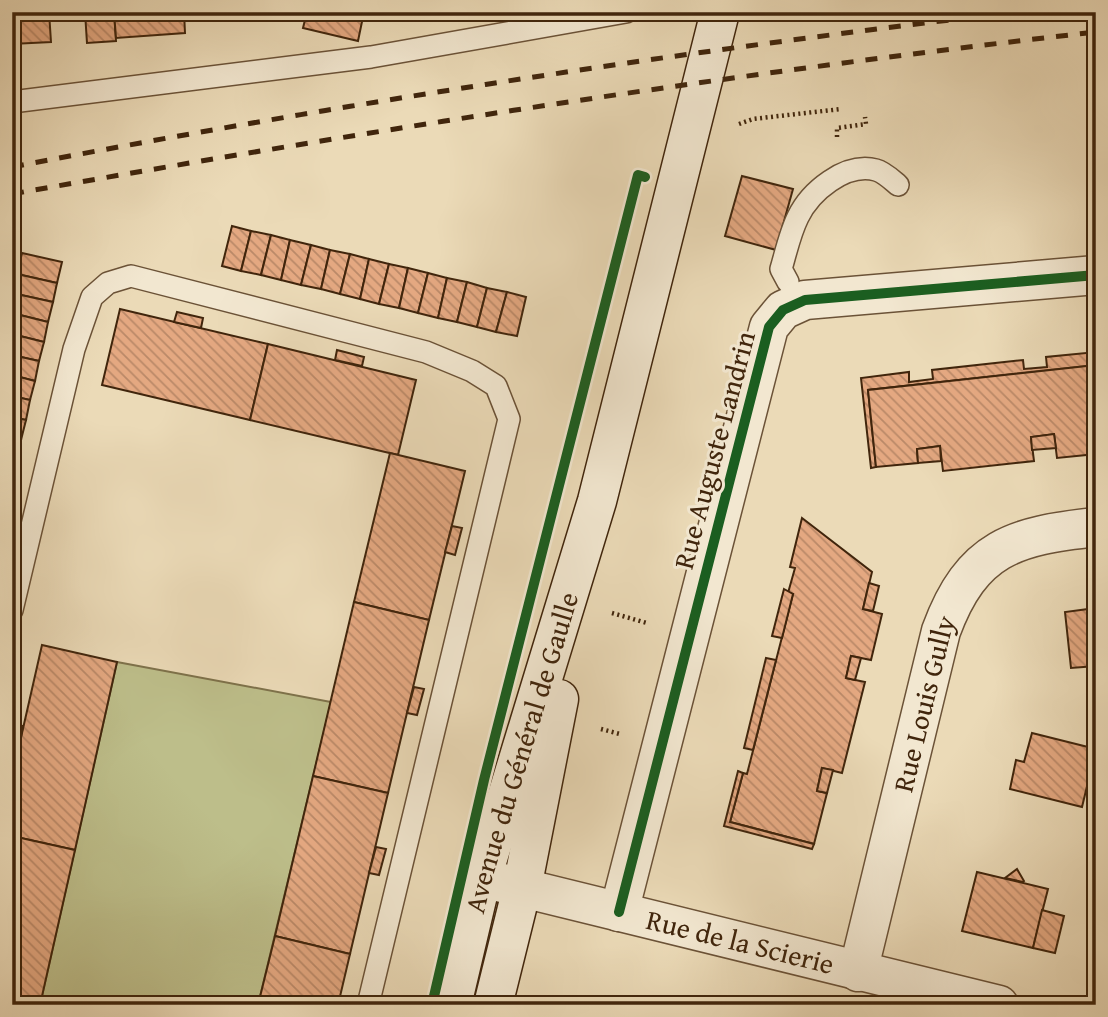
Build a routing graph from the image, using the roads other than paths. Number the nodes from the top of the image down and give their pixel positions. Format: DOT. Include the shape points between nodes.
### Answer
graph roads {
  1 [pos="626,12"];
  2 [pos="720,12"];
  3 [pos="12,102"];
  4 [pos="898,185"];
  5 [pos="1096,275"];
  6 [pos="788,282"];
  7 [pos="597,501"];
  8 [pos="1096,527"];
  9 [pos="12,610"];
  10 [pos="482,877"];
  11 [pos="522,888"];
  12 [pos="619,912"];
  13 [pos="858,972"];
  14 [pos="369,1005"];
  15 [pos="452,1005"];
  16 [pos="493,1005"];
  17 [pos="999,1005"];
  1 -- 3 [label="lane" via="371,57"];
  2 -- 7 [label="street, Avenue du Général de Gaulle"];
  4 -- 6 [label="lane" via="878,170 865,169 834,177 820,189 797,219 781,269"];
  5 -- 12 [label="street, Rue Auguste Landrin" via="806,300 783,310 769,327"];
  7 -- 10 [label="street, Avenue du Général de Gaulle"];
  7 -- 11 [label="street, Avenue du Général de Gaulle"];
  8 -- 13 [label="street, Rue Louis Gully" via="1037,534 1008,545 964,584 951,603"];
  9 -- 14 [label="lane" via="74,349 92,297 108,283 131,276 426,352 496,386 509,419"];
  10 -- 11 [label="street, Rue de la Scierie"];
  10 -- 15 [label="street, Avenue du Général de Gaulle"];
  11 -- 12 [label="street, Rue de la Scierie"];
  11 -- 16 [label="street, Avenue du Général de Gaulle"];
  12 -- 13 [label="street, Rue de la Scierie"];
  13 -- 17 [label="street, Rue de la Scierie"];
}
